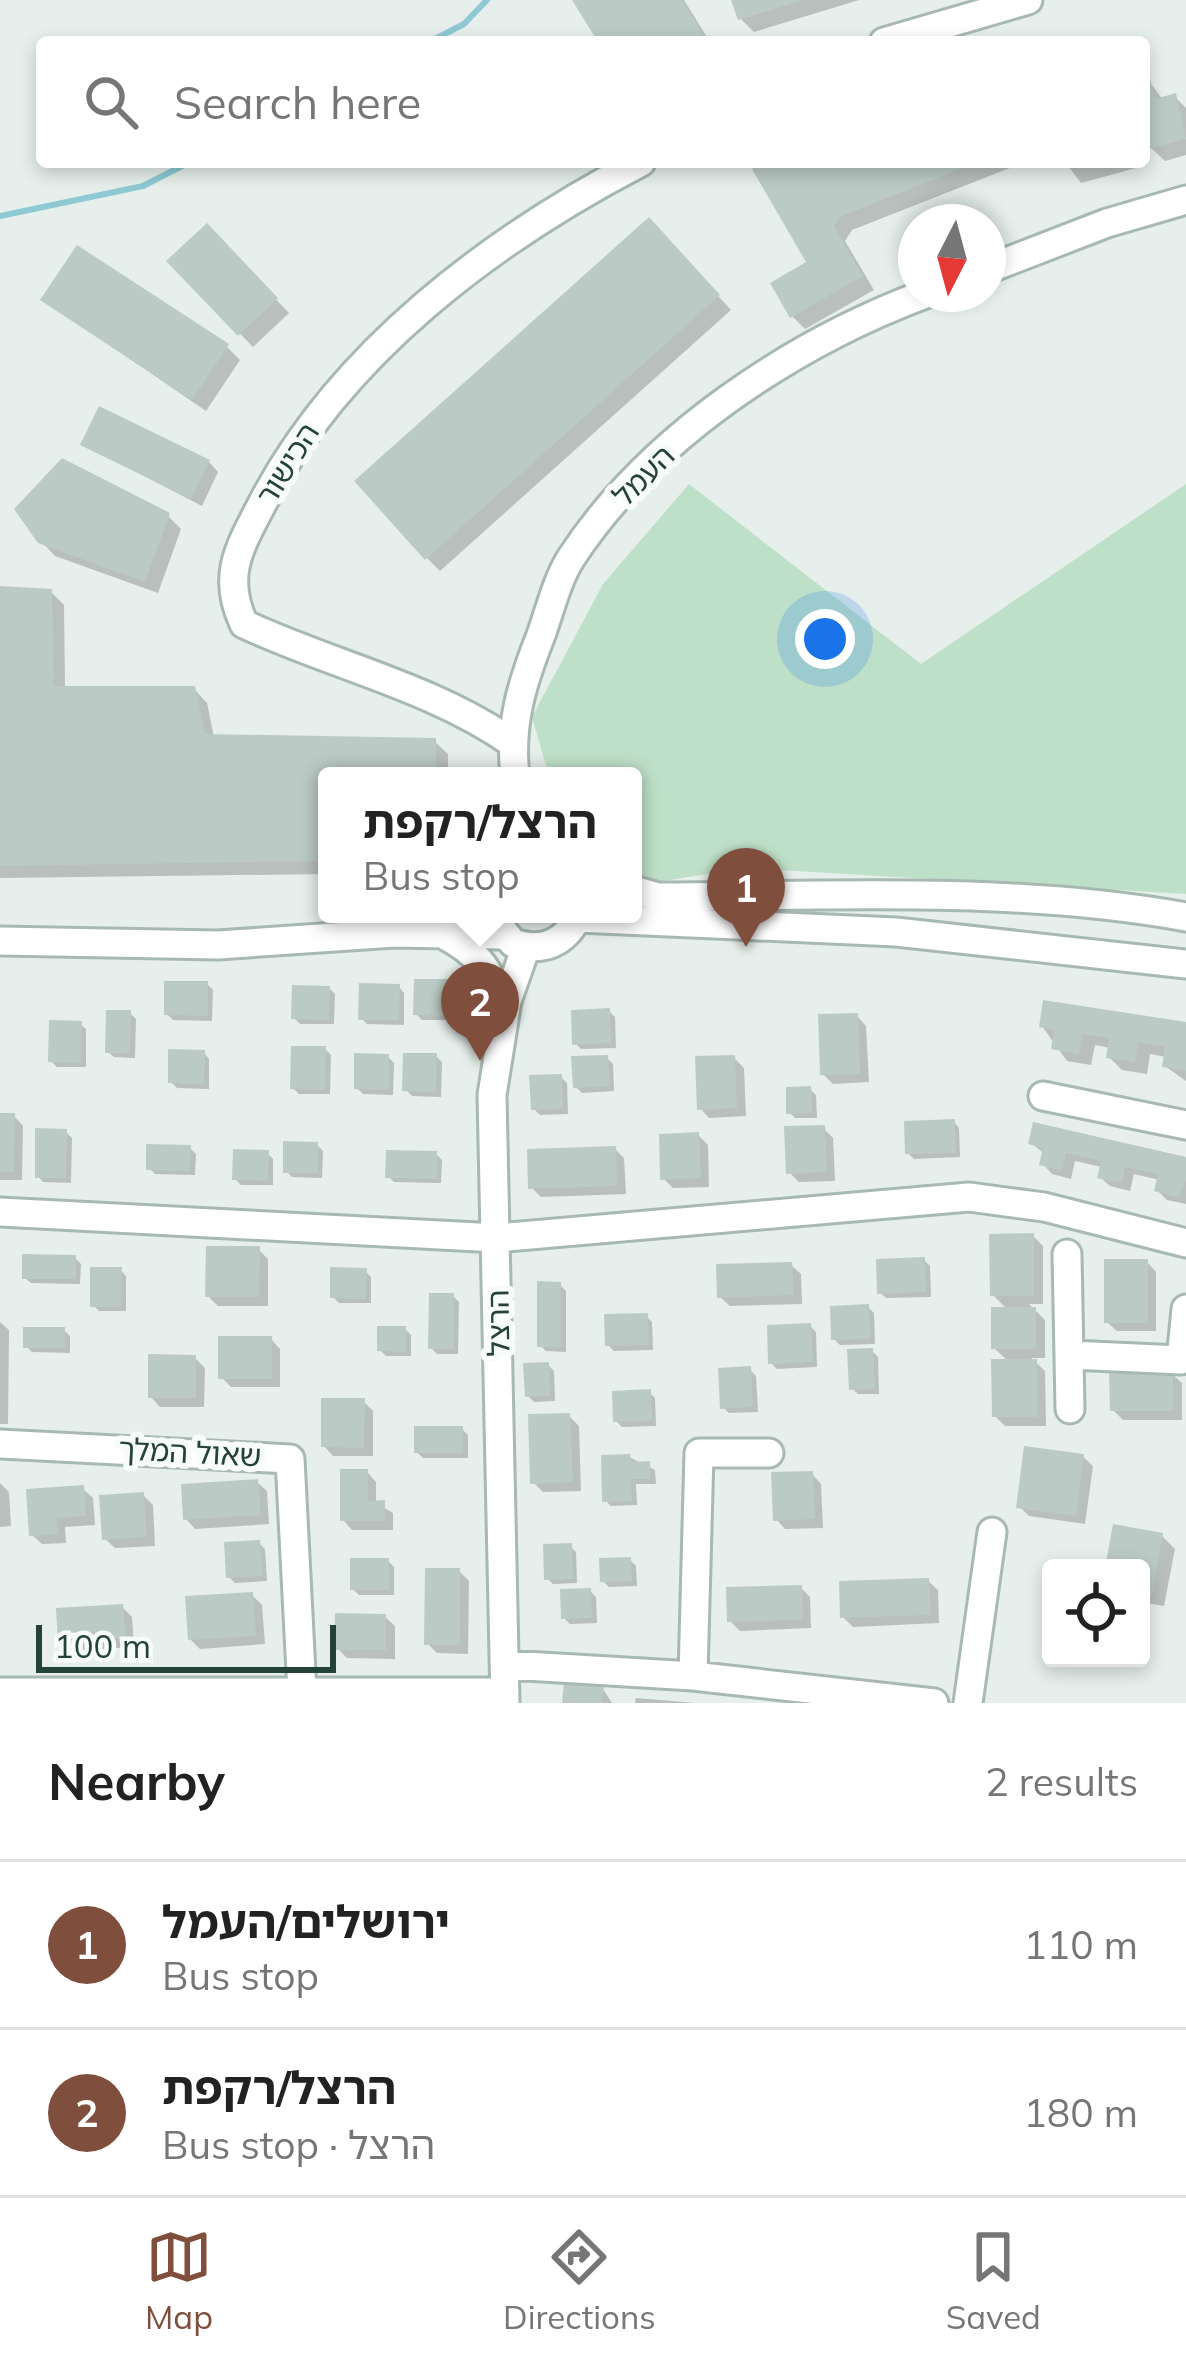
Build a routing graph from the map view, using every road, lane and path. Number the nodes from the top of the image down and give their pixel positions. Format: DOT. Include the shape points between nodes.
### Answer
graph roads {
  1 [pos="1028,0"];
  2 [pos="905,36"];
  3 [pos="631,168"];
  4 [pos="1186,200"];
  5 [pos="1006,262"];
  6 [pos="898,304"];
  7 [pos="512,742"];
  8 [pos="514,767"];
  9 [pos="642,893"];
  10 [pos="1186,917"];
  11 [pos="642,919"];
  12 [pos="441,923"];
  13 [pos="572,923"];
  14 [pos="506,932"];
  15 [pos="0,940"];
  16 [pos="1186,964"];
  17 [pos="504,1016"];
  18 [pos="1043,1096"];
  19 [pos="1186,1125"];
  20 [pos="0,1212"];
  21 [pos="497,1238"];
  22 [pos="1186,1243"];
  23 [pos="1067,1254"];
  24 [pos="1186,1309"];
  25 [pos="1070,1355"];
  26 [pos="1184,1362"];
  27 [pos="1070,1409"];
  28 [pos="0,1444"];
  29 [pos="769,1453"];
  30 [pos="992,1532"];
  31 [pos="693,1676"];
  32 [pos="506,1686"];
  33 [pos="0,1691"];
  34 [pos="302,1692"];
  35 [pos="771,1694"];
  36 [pos="934,1703"];
  37 [pos="968,1703"];
  1 -- 2 [label="street"];
  3 -- 7 [label="street, הכישור" via="434,300 334,391 240,546 230,594 244,625 463,709"];
  4 -- 5 [label="street"];
  6 -- 7 [label="street, העמל" via="755,382 642,473 569,561 519,692"];
  7 -- 8 [label="street, העמל"];
  9 -- 10 [label="street" via="903,896"];
  11 -- 16 [label="street" via="896,932"];
  12 -- 14 [label="street"];
  12 -- 15 [label="street" via="218,945"];
  12 -- 17 [label="street" via="494,979"];
  13 -- 14 [label="street" via="557,942"];
  14 -- 17 [label="street, הרצל"];
  17 -- 21 [label="street, הרצל" via="492,1095"];
  18 -- 19 [label="street"];
  20 -- 21 [label="street"];
  21 -- 22 [label="street" via="969,1197"];
  21 -- 32 [label="street, הרצל"];
  23 -- 25 [label="street"];
  24 -- 26 [label="street"];
  25 -- 26 [label="street"];
  25 -- 27 [label="street"];
  28 -- 34 [label="street, שאול המלך" via="290,1459"];
  29 -- 31 [label="street" via="699,1453"];
  30 -- 37 [label="street"];
  31 -- 32 [label="street"];
  31 -- 35 [label="street"];
  32 -- 34 [label="street"];
  33 -- 34 [label="street"];
  35 -- 36 [label="street"];
}
